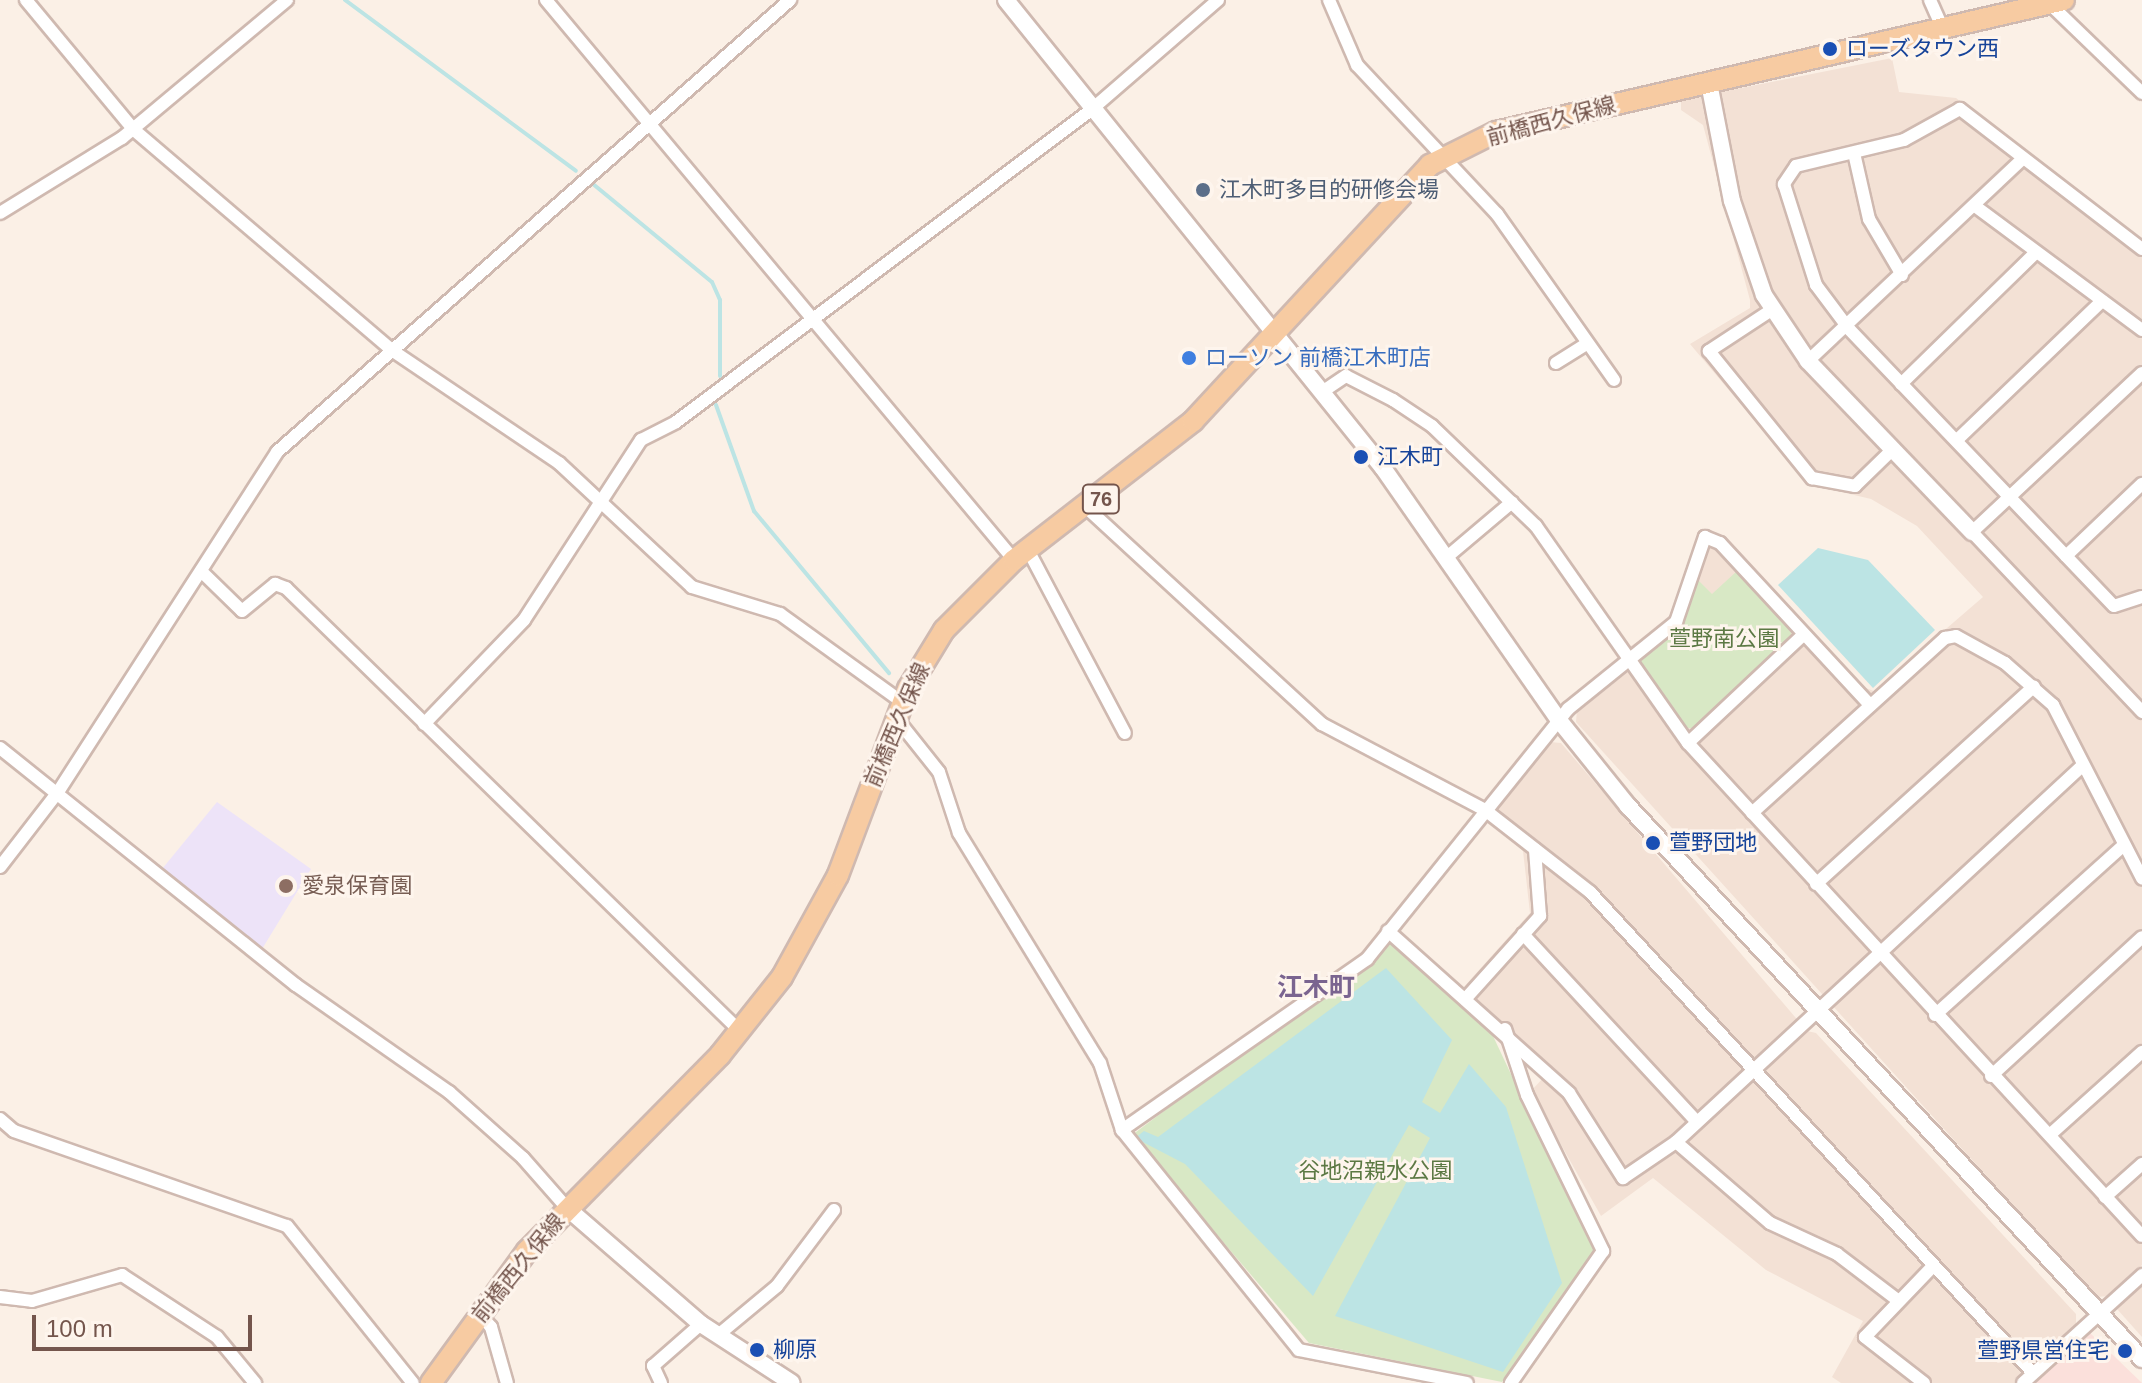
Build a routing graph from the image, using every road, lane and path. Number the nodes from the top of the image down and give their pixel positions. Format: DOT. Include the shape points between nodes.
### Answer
graph roads {
  1 [pos="26,0"];
  2 [pos="287,0"];
  3 [pos="546,0"];
  4 [pos="790,0"];
  5 [pos="1006,0"];
  6 [pos="1218,0"];
  7 [pos="1329,0"];
  8 [pos="1930,0"];
  9 [pos="2058,3"];
  10 [pos="1944,32"];
  11 [pos="1709,83"];
  12 [pos="2142,93"];
  13 [pos="1091,110"];
  14 [pos="650,123"];
  15 [pos="133,129"];
  16 [pos="1854,153"];
  17 [pos="1446,154"];
  18 [pos="2022,159"];
  19 [pos="1975,206"];
  20 [pos="0,213"];
  21 [pos="2142,249"];
  22 [pos="2034,254"];
  23 [pos="1902,275"];
  24 [pos="2102,301"];
  25 [pos="1773,309"];
  26 [pos="811,316"];
  27 [pos="1849,329"];
  28 [pos="2142,330"];
  29 [pos="1274,338"];
  30 [pos="1587,344"];
  31 [pos="393,351"];
  32 [pos="1808,361"];
  33 [pos="1556,363"];
  34 [pos="2142,373"];
  35 [pos="1614,380"];
  36 [pos="1901,384"];
  37 [pos="1322,392"];
  38 [pos="1957,440"];
  39 [pos="1892,450"];
  40 [pos="2142,484"];
  41 [pos="2012,498"];
  42 [pos="600,500"];
  43 [pos="1512,502"];
  44 [pos="1088,509"];
  45 [pos="1972,532"];
  46 [pos="1021,555"];
  47 [pos="2066,556"];
  48 [pos="1447,557"];
  49 [pos="201,571"];
  50 [pos="2142,597"];
  51 [pos="1803,635"];
  52 [pos="1625,659"];
  53 [pos="2034,686"];
  54 [pos="1870,705"];
  55 [pos="899,710"];
  56 [pos="2142,712"];
  57 [pos="1558,719"];
  58 [pos="424,724"];
  59 [pos="1125,733"];
  60 [pos="1688,743"];
  61 [pos="0,748"];
  62 [pos="2082,766"];
  63 [pos="58,792"];
  64 [pos="1485,810"];
  65 [pos="1752,813"];
  66 [pos="2123,846"];
  67 [pos="1535,849"];
  68 [pos="0,867"];
  69 [pos="2142,878"];
  70 [pos="1816,884"];
  71 [pos="1388,931"];
  72 [pos="1523,934"];
  73 [pos="2142,937"];
  74 [pos="1880,954"];
  75 [pos="1468,996"];
  76 [pos="1817,1010"];
  77 [pos="1935,1015"];
  78 [pos="1505,1028"];
  79 [pos="741,1032"];
  80 [pos="2142,1052"];
  81 [pos="1753,1069"];
  82 [pos="1991,1076"];
  83 [pos="0,1119"];
  84 [pos="1697,1122"];
  85 [pos="1122,1130"];
  86 [pos="2053,1132"];
  87 [pos="1676,1142"];
  88 [pos="2142,1164"];
  89 [pos="2105,1197"];
  90 [pos="567,1208"];
  91 [pos="834,1210"];
  92 [pos="2142,1236"];
  93 [pos="1933,1266"];
  94 [pos="2142,1275"];
  95 [pos="0,1297"];
  96 [pos="1896,1299"];
  97 [pos="478,1313"];
  98 [pos="2097,1315"];
  99 [pos="701,1324"];
  100 [pos="717,1336"];
  101 [pos="2142,1359"];
  102 [pos="2033,1373"];
  103 [pos="255,1383"];
  104 [pos="413,1383"];
  105 [pos="431,1383"];
  106 [pos="507,1383"];
  107 [pos="661,1383"];
  108 [pos="792,1383"];
  109 [pos="1467,1383"];
  110 [pos="1511,1383"];
  111 [pos="1924,1383"];
  112 [pos="2023,1383"];
  1 -- 15 [label="street"];
  2 -- 15 [label="street"];
  3 -- 14 [label="street"];
  4 -- 14 [label="street"];
  5 -- 13 [label="street"];
  6 -- 13 [label="street"];
  7 -- 17 [label="street" via="1357,65"];
  8 -- 10 [label="street"];
  9 -- 10 [label="main road, 前橋西久保線 / 76"];
  9 -- 12 [label="street"];
  10 -- 11 [label="main road, 前橋西久保線 / 76"];
  11 -- 17 [label="main road, 前橋西久保線 / 76" via="1496,132"];
  11 -- 25 [label="street" via="1732,201"];
  13 -- 26 [label="street"];
  13 -- 29 [label="street"];
  14 -- 26 [label="street"];
  14 -- 31 [label="street"];
  15 -- 20 [label="street"];
  15 -- 31 [label="street"];
  16 -- 18 [label="street" via="1904,140 1960,109"];
  16 -- 23 [label="street" via="1869,219"];
  16 -- 27 [label="street" via="1796,166 1784,184 1816,285"];
  17 -- 29 [label="main road, 前橋西久保線 / 76" via="1399,192"];
  17 -- 30 [label="street" via="1564,302"];
  18 -- 19 [label="street"];
  18 -- 21 [label="street"];
  19 -- 22 [label="street"];
  19 -- 23 [label="street"];
  22 -- 24 [label="street"];
  22 -- 36 [label="street"];
  23 -- 27 [label="street"];
  24 -- 28 [label="street"];
  24 -- 38 [label="street"];
  25 -- 32 [label="street"];
  25 -- 39 [label="street" via="1709,351 1812,478 1855,486"];
  26 -- 42 [label="street" via="676,422 641,440"];
  26 -- 46 [label="street"];
  27 -- 32 [label="street"];
  27 -- 36 [label="street"];
  29 -- 37 [label="street"];
  29 -- 44 [label="main road, 前橋西久保線 / 76" via="1174,439"];
  30 -- 33 [label="street"];
  30 -- 35 [label="street"];
  31 -- 42 [label="street" via="559,463"];
  31 -- 49 [label="street" via="277,452"];
  32 -- 39 [label="street"];
  34 -- 41 [label="street"];
  36 -- 38 [label="street"];
  37 -- 43 [label="street" via="1346,376 1393,400 1432,426"];
  37 -- 48 [label="street"];
  38 -- 41 [label="street"];
  39 -- 45 [label="street"];
  40 -- 47 [label="street"];
  41 -- 45 [label="street"];
  41 -- 47 [label="street"];
  42 -- 55 [label="street" via="692,587 780,614"];
  42 -- 58 [label="street" via="516,630"];
  43 -- 48 [label="street"];
  43 -- 52 [label="street" via="1555,551"];
  44 -- 46 [label="main road, 前橋西久保線 / 76"];
  44 -- 64 [label="street" via="1322,724"];
  45 -- 56 [label="street"];
  46 -- 55 [label="main road, 前橋西久保線 / 76" via="944,630"];
  46 -- 59 [label="street"];
  47 -- 50 [label="street" via="2114,606"];
  48 -- 57 [label="street"];
  49 -- 58 [label="street" via="242,611 275,584 286,588"];
  49 -- 63 [label="street"];
  51 -- 52 [label="street" via="1720,543 1705,537 1676,622"];
  51 -- 54 [label="street"];
  51 -- 60 [label="street"];
  52 -- 57 [label="street"];
  52 -- 60 [label="street"];
  53 -- 54 [label="street" via="1956,636"];
  53 -- 62 [label="street" via="2053,705"];
  53 -- 70 [label="street"];
  54 -- 65 [label="street"];
  55 -- 79 [label="main road, 前橋西久保線 / 76" via="824,904"];
  55 -- 85 [label="street" via="939,772 959,833 1100,1063"];
  57 -- 64 [label="street"];
  57 -- 76 [label="street"];
  58 -- 79 [label="street"];
  60 -- 65 [label="street"];
  61 -- 63 [label="street"];
  62 -- 66 [label="street"];
  62 -- 74 [label="street"];
  63 -- 68 [label="street"];
  63 -- 90 [label="street" via="296,985 449,1092"];
  64 -- 67 [label="street"];
  64 -- 71 [label="street"];
  65 -- 70 [label="street"];
  66 -- 69 [label="street"];
  66 -- 77 [label="street"];
  67 -- 72 [label="street" via="1540,916"];
  67 -- 81 [label="street" via="1590,892"];
  70 -- 74 [label="street"];
  71 -- 75 [label="street" via="1460,999"];
  71 -- 85 [label="street" via="1367,959 1193,1087"];
  72 -- 75 [label="street"];
  72 -- 84 [label="street"];
  73 -- 82 [label="street"];
  74 -- 76 [label="street"];
  74 -- 77 [label="street"];
  75 -- 78 [label="street"];
  76 -- 81 [label="street"];
  76 -- 98 [label="street"];
  77 -- 82 [label="street"];
  78 -- 87 [label="street" via="1569,1093 1623,1178"];
  78 -- 110 [label="street" via="1527,1095 1603,1251"];
  79 -- 90 [label="main road, 前橋西久保線 / 76"];
  80 -- 86 [label="street"];
  81 -- 84 [label="street"];
  81 -- 93 [label="street"];
  82 -- 89 [label="street"];
  83 -- 104 [label="street" via="14,1131 287,1226"];
  84 -- 87 [label="street"];
  85 -- 109 [label="street" via="1299,1350"];
  87 -- 96 [label="street" via="1770,1223 1837,1254"];
  88 -- 89 [label="street"];
  89 -- 92 [label="street"];
  90 -- 97 [label="main road, 前橋西久保線 / 76"];
  90 -- 99 [label="street"];
  91 -- 100 [label="street" via="777,1286"];
  93 -- 96 [label="street"];
  93 -- 102 [label="street"];
  94 -- 98 [label="street"];
  95 -- 103 [label="street" via="32,1301 122,1275 217,1337"];
  96 -- 111 [label="street" via="1865,1337"];
  97 -- 105 [label="main road, 前橋西久保線 / 76"];
  97 -- 106 [label="street" via="491,1327"];
  98 -- 101 [label="street"];
  98 -- 102 [label="street"];
  99 -- 100 [label="street"];
  99 -- 107 [label="street" via="653,1366"];
  100 -- 108 [label="street"];
  102 -- 112 [label="street"];
}
